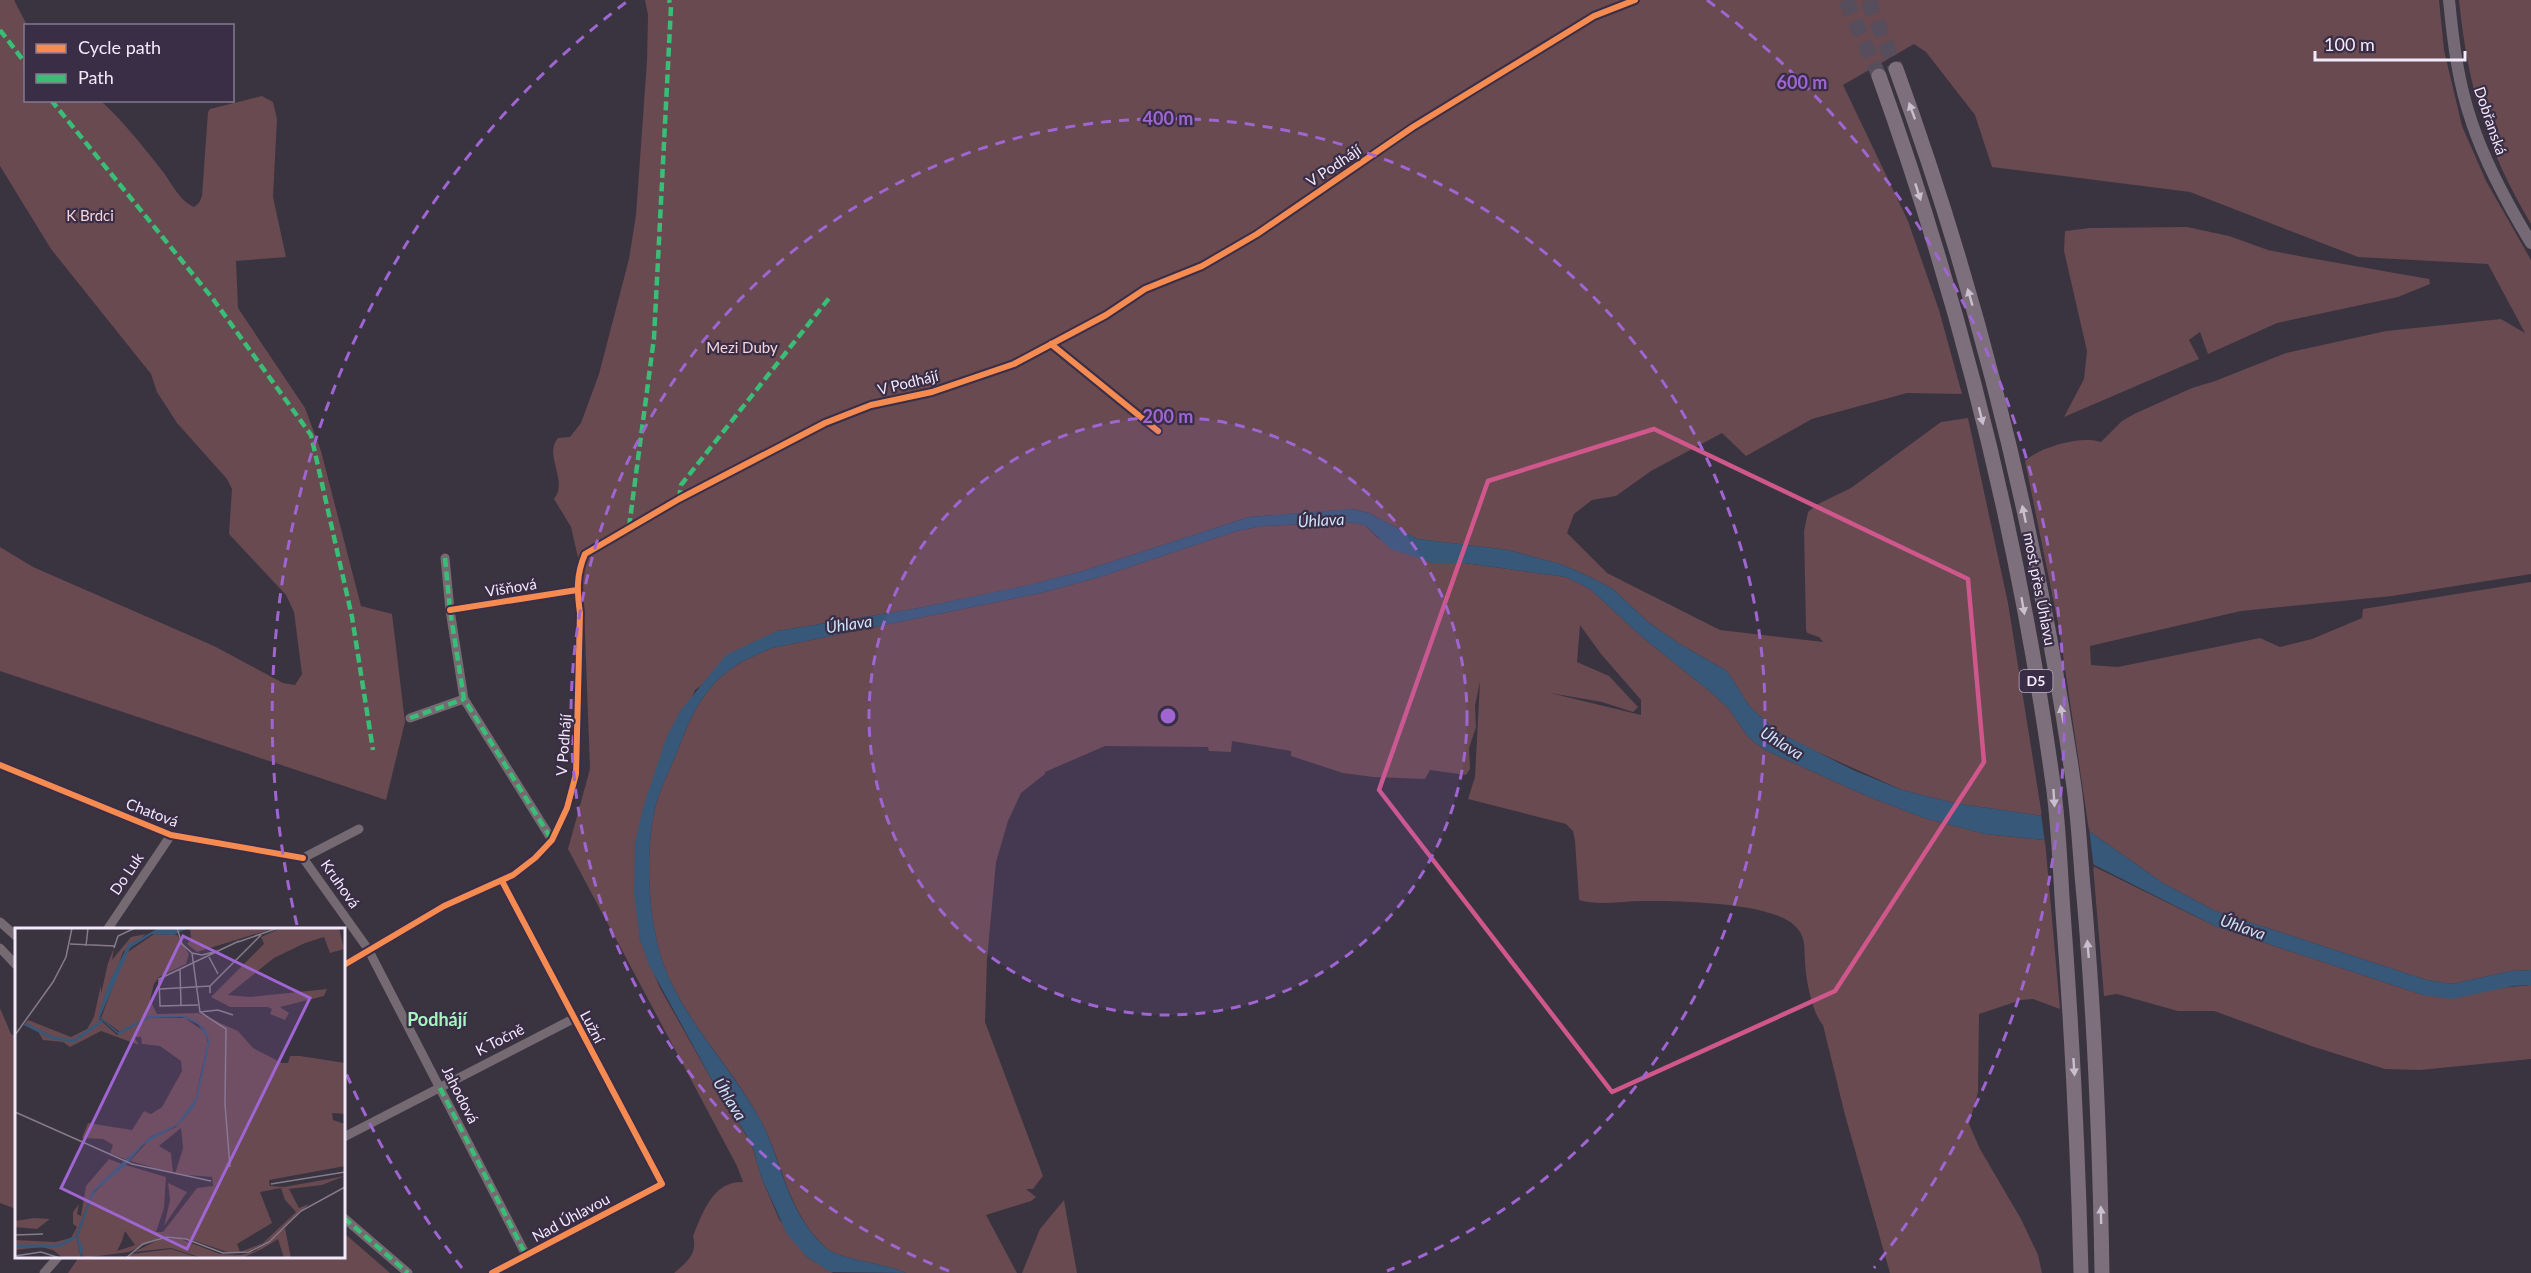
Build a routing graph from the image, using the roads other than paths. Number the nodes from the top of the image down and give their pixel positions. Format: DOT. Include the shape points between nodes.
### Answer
graph roads {
  1 [pos="1635,0"];
  2 [pos="2449,0"];
  3 [pos="1896,69"];
  4 [pos="1879,76"];
  5 [pos="2531,243"];
  6 [pos="1051,344"];
  7 [pos="1158,431"];
  8 [pos="445,558"];
  9 [pos="577,590"];
  10 [pos="450,610"];
  11 [pos="464,699"];
  12 [pos="410,718"];
  13 [pos="0,765"];
  14 [pos="359,829"];
  15 [pos="171,835"];
  16 [pos="552,840"];
  17 [pos="303,858"];
  18 [pos="502,881"];
  19 [pos="0,922"];
  20 [pos="108,928"];
  21 [pos="15,935"];
  22 [pos="0,948"];
  23 [pos="368,949"];
  24 [pos="15,964"];
  25 [pos="345,964"];
  26 [pos="573,1019"];
  27 [pos="440,1088"];
  28 [pos="345,1136"];
  29 [pos="662,1184"];
  30 [pos="345,1219"];
  31 [pos="526,1255"];
  32 [pos="58,1258"];
  33 [pos="44,1273"];
  34 [pos="408,1273"];
  35 [pos="492,1273"];
  36 [pos="2081,1273"];
  37 [pos="2102,1273"];
  1 -- 6 [label="street, V Podhájí" via="1594,16 1413,127 1257,234 1202,266 1145,289"];
  2 -- 5 [label="main road, Dobřanská" via="2454,49 2472,123 2495,177"];
  37 -- 3 [label="highway, most přes Úhlavu / D5, one-way" via="2094,1007 2074,783 2035,563 1986,354 1950,230"];
  4 -- 36 [label="highway, most přes Úhlavu / D5, one-way" via="1936,249 1995,467 2053,785 2077,1106"];
  6 -- 7 [label="street"];
  6 -- 9 [label="street, V Podhájí" via="1014,364 932,392 871,405 825,423 679,499 585,554 578,570"];
  8 -- 10 [label="street"];
  9 -- 10 [label="street, Višňová"];
  9 -- 16 [label="street, V Podhájí" via="580,613 576,774 567,808"];
  10 -- 11 [label="street"];
  11 -- 12 [label="street"];
  11 -- 16 [label="street"];
  13 -- 15 [label="street, Chatová"];
  14 -- 17 [label="street, Kruhová"];
  15 -- 17 [label="street, Chatová"];
  15 -- 20 [label="street, Do Luk"];
  16 -- 18 [label="street, V Podhájí" via="535,858"];
  17 -- 23 [label="street, Kruhová"];
  18 -- 23 [label="street, V Podhájí" via="444,906"];
  18 -- 26 [label="street, Lužní"];
  19 -- 21 [label="street"];
  22 -- 24 [label="street"];
  23 -- 25 [label="street, V Podhájí"];
  23 -- 27 [label="street, Jahodová"];
  26 -- 27 [label="street, K Točně"];
  26 -- 29 [label="street, Lužní"];
  27 -- 28 [label="street, K Točně"];
  27 -- 31 [label="street, Jahodová"];
  29 -- 31 [label="street, Nad Úhlavou"];
  30 -- 34 [label="street"];
  31 -- 35 [label="street, Nad Úhlavou"];
  32 -- 33 [label="street"];
}
